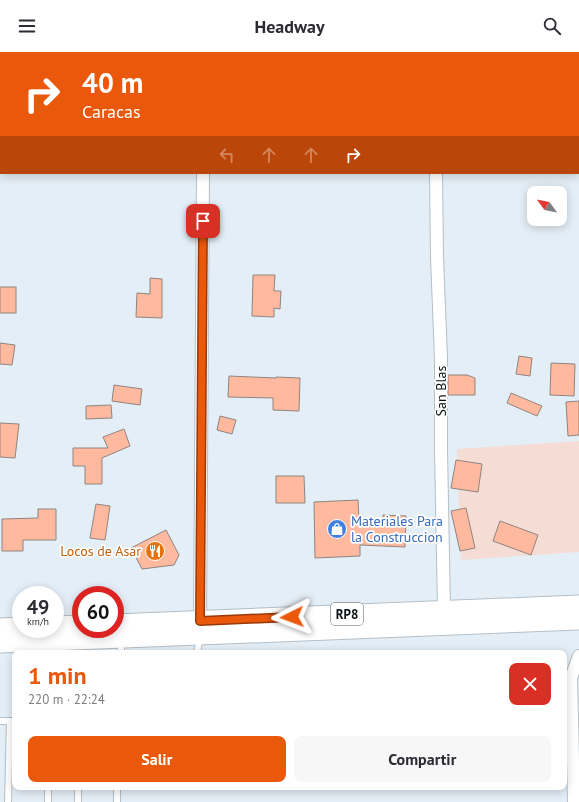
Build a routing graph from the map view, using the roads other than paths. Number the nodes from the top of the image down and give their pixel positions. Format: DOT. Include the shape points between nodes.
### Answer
graph roads {
  1 [pos="203,174"];
  2 [pos="436,174"];
  3 [pos="579,605"];
  4 [pos="444,610"];
  5 [pos="579,620"];
  6 [pos="12,627"];
  7 [pos="0,628"];
  8 [pos="199,636"];
  9 [pos="119,639"];
  10 [pos="0,643"];
  11 [pos="579,656"];
  12 [pos="0,721"];
  13 [pos="12,721"];
  14 [pos="48,790"];
  15 [pos="78,790"];
  16 [pos="117,790"];
  17 [pos="8,802"];
  18 [pos="48,802"];
  19 [pos="78,802"];
  20 [pos="117,802"];
  21 [pos="574,802"];
  1 -- 8 [label="street"];
  2 -- 4 [label="street, San Blas"];
  3 -- 4 [label="main road, RP8"];
  4 -- 8 [label="main road, RP8"];
  5 -- 8 [label="main road, RP8"];
  6 -- 7 [label="main road"];
  8 -- 9 [label="main road, RP8"];
  9 -- 10 [label="main road, RP8"];
  11 -- 21 [label="street" via="571,678"];
  12 -- 13 [label="lane"];
  13 -- 17 [label="lane"];
  14 -- 18 [label="lane"];
  15 -- 19 [label="lane"];
  16 -- 20 [label="lane"];
}
